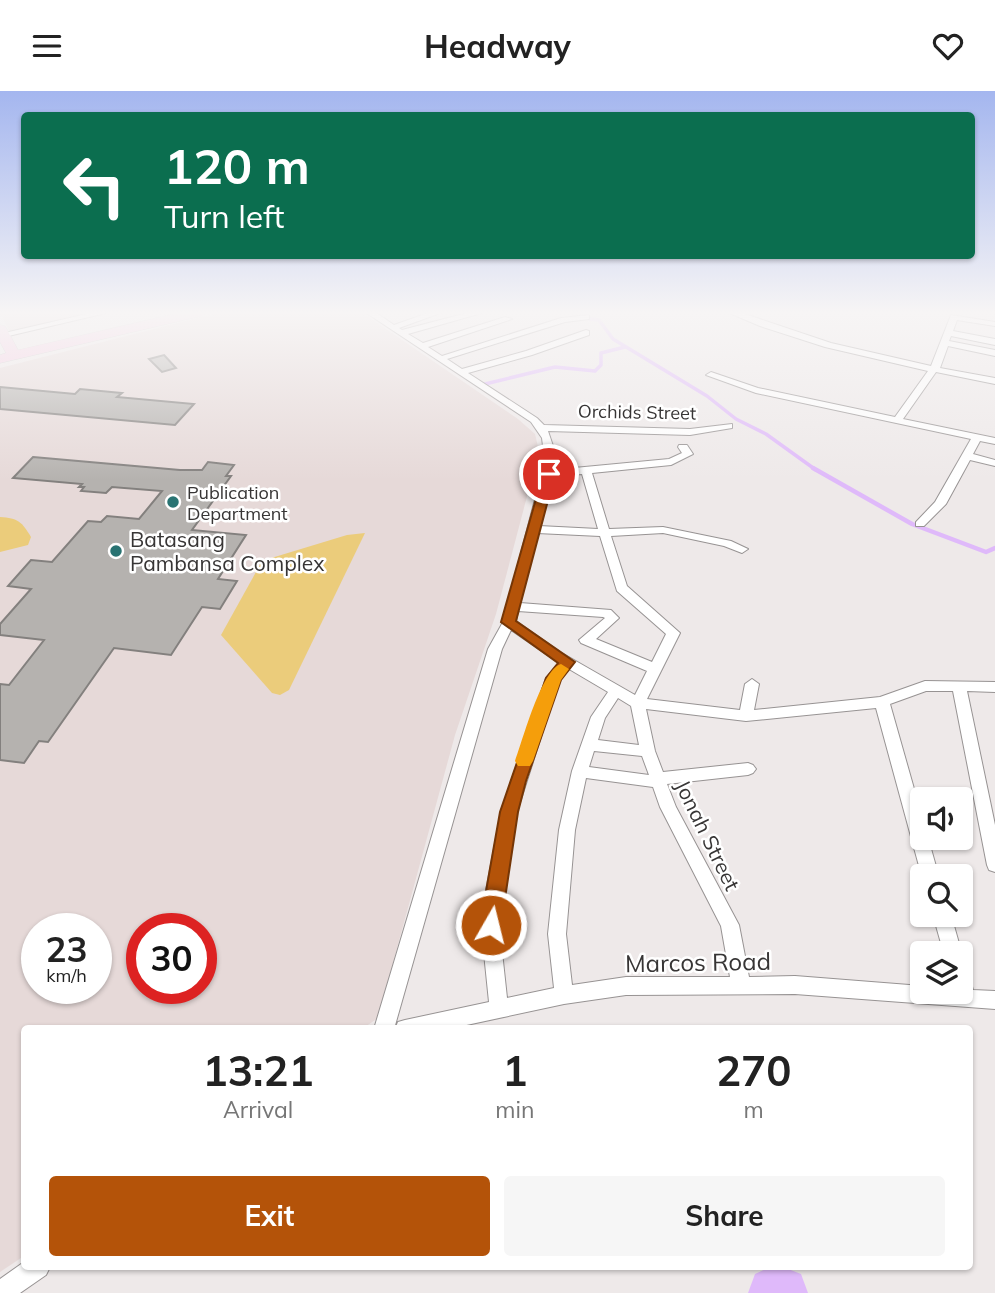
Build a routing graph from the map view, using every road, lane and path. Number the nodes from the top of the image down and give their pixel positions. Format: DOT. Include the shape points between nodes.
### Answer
graph roads {
  1 [pos="457,368"];
  2 [pos="476,368"];
  3 [pos="935,368"];
  4 [pos="462,372"];
  5 [pos="711,375"];
  6 [pos="995,381"];
  7 [pos="898,419"];
  8 [pos="729,426"];
  9 [pos="544,428"];
  10 [pos="977,437"];
  11 [pos="995,441"];
  12 [pos="682,447"];
  13 [pos="968,456"];
  14 [pos="995,463"];
  15 [pos="586,470"];
  16 [pos="549,474"];
  17 [pos="920,524"];
  18 [pos="533,529"];
  19 [pos="605,532"];
  20 [pos="743,549"];
  21 [pos="511,615"];
  22 [pos="567,662"];
  23 [pos="656,669"];
  24 [pos="752,684"];
  25 [pos="959,686"];
  26 [pos="995,687"];
  27 [pos="616,691"];
  28 [pos="882,702"];
  29 [pos="638,703"];
  30 [pos="746,716"];
  31 [pos="589,745"];
  32 [pos="648,751"];
  33 [pos="748,769"];
  34 [pos="580,771"];
  35 [pos="657,781"];
  36 [pos="927,864"];
  37 [pos="995,865"];
  38 [pos="741,985"];
  39 [pos="910,987"];
  40 [pos="973,992"];
  41 [pos="564,995"];
  42 [pos="995,1000"];
  43 [pos="499,1008"];
  44 [pos="452,1024"];
  45 [pos="385,1025"];
  46 [pos="34,1270"];
  47 [pos="0,1293"];
  1 -- 4 [label="street"];
  2 -- 4 [label="street"];
  3 -- 6 [label="street"];
  3 -- 7 [label="street"];
  4 -- 9 [label="street"];
  5 -- 7 [label="street" via="756,390"];
  7 -- 10 [label="street"];
  8 -- 9 [label="street, Orchids Street" via="690,432"];
  9 -- 16 [label="street" via="550,447"];
  10 -- 11 [label="street"];
  10 -- 13 [label="street"];
  12 -- 15 [label="street" via="688,454 671,462"];
  13 -- 14 [label="street"];
  13 -- 17 [label="street" via="940,503"];
  15 -- 16 [label="street"];
  15 -- 19 [label="street"];
  16 -- 18 [label="street"];
  18 -- 19 [label="street"];
  18 -- 21 [label="street"];
  19 -- 20 [label="street" via="663,530"];
  19 -- 23 [label="street" via="621,588 673,633"];
  21 -- 22 [label="street"];
  21 -- 23 [label="street" via="603,612 613,618 586,641"];
  21 -- 45 [label="street" via="495,649"];
  22 -- 27 [label="street"];
  22 -- 43 [label="street" via="553,678 509,812 491,925"];
  23 -- 29 [label="street"];
  24 -- 30 [label="street"];
  25 -- 26 [label="street"];
  25 -- 28 [label="street" via="925,686"];
  25 -- 37 [label="street"];
  27 -- 29 [label="street"];
  27 -- 31 [label="street" via="598,717"];
  28 -- 30 [label="street"];
  28 -- 36 [label="street"];
  29 -- 30 [label="street"];
  29 -- 32 [label="street, Jonah Street"];
  31 -- 32 [label="street"];
  31 -- 34 [label="street"];
  32 -- 35 [label="street, Jonah Street"];
  33 -- 35 [label="street"];
  34 -- 35 [label="street"];
  34 -- 41 [label="street" via="567,830 557,934"];
  35 -- 38 [label="street, Jonah Street" via="730,925"];
  38 -- 39 [label="street, Marcos Road"];
  38 -- 41 [label="street, Marcos Road" via="626,986"];
  40 -- 42 [label="street, Marcos Road"];
  41 -- 43 [label="street, Marcos Road"];
  43 -- 44 [label="street, Marcos Road"];
  46 -- 47 [label="street"];
}
